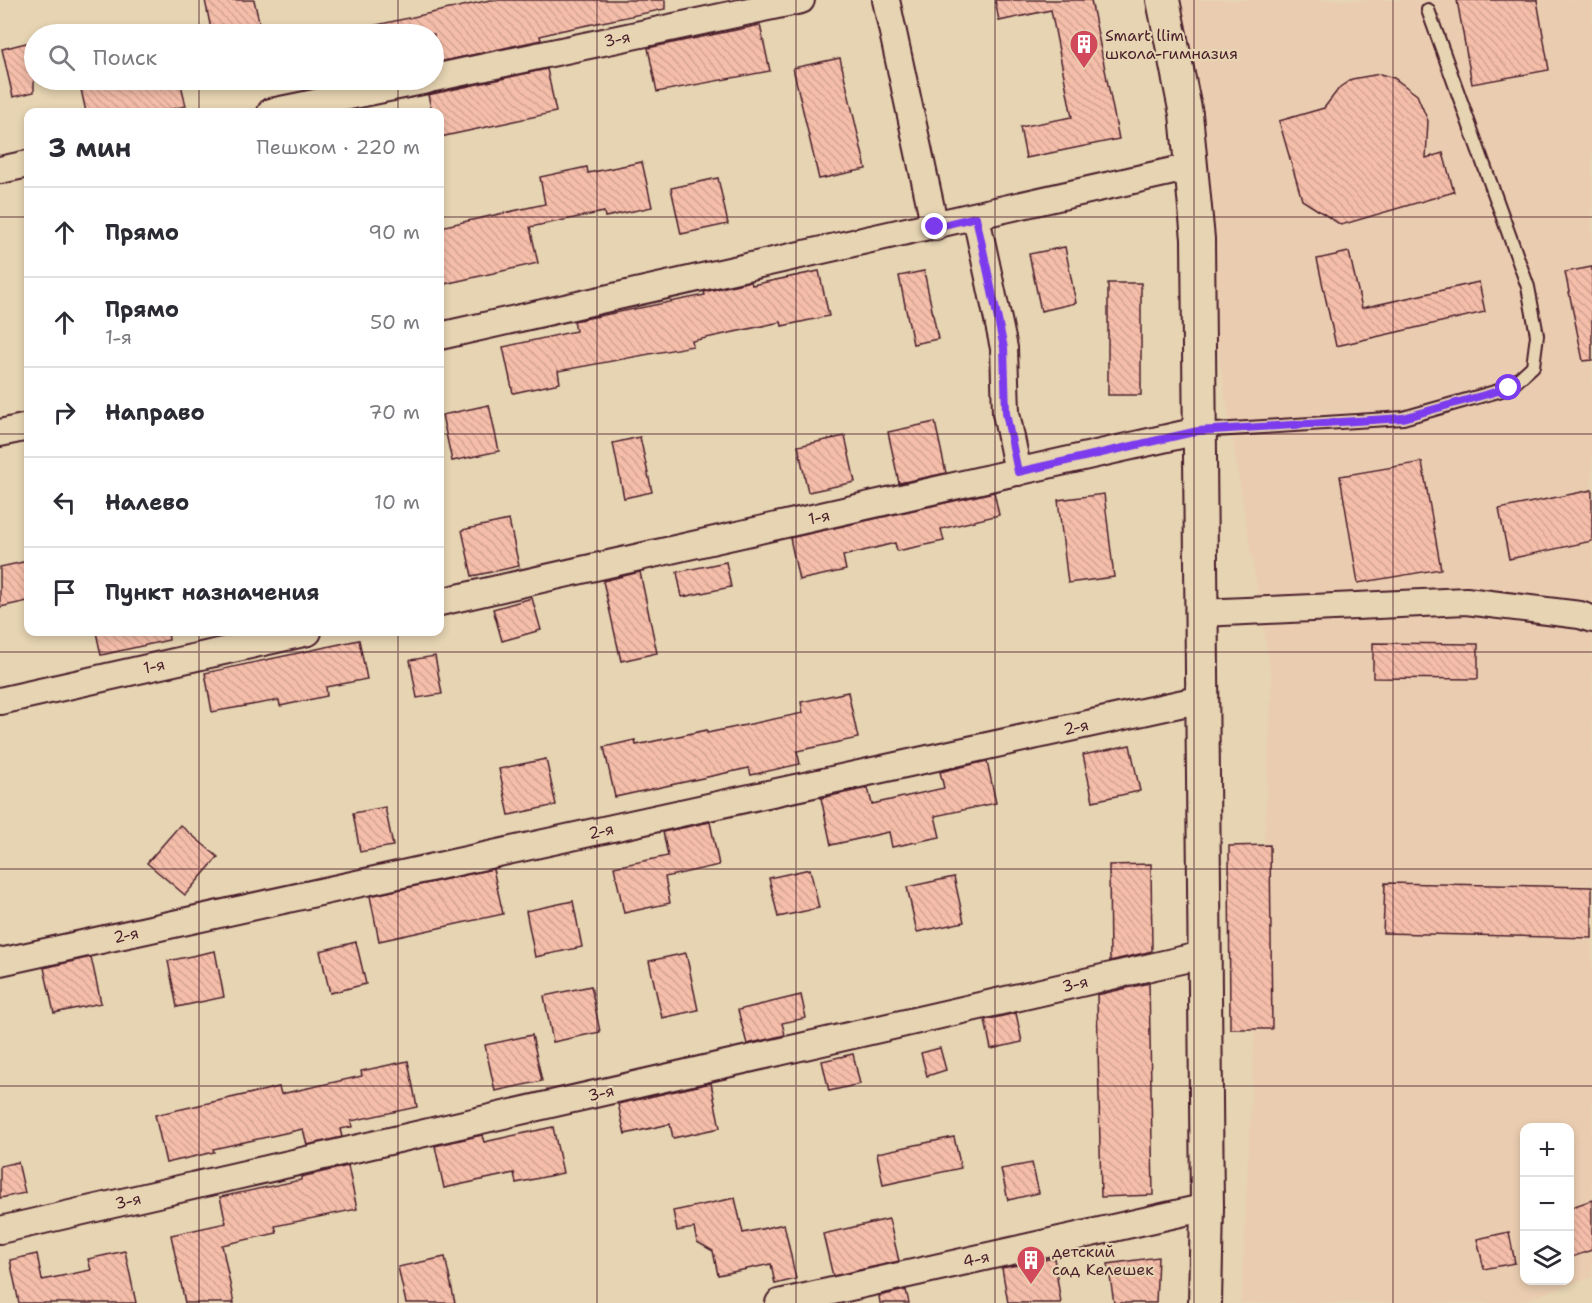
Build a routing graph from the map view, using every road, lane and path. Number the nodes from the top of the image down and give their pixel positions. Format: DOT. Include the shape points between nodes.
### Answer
graph roads {
  1 [pos="801,0"];
  2 [pos="886,0"];
  3 [pos="1163,0"];
  4 [pos="1428,10"];
  5 [pos="444,76"];
  6 [pos="378,90"];
  7 [pos="290,108"];
  8 [pos="24,165"];
  9 [pos="1191,167"];
  10 [pos="0,170"];
  11 [pos="976,217"];
  12 [pos="935,227"];
  13 [pos="444,335"];
  14 [pos="24,427"];
  15 [pos="1198,431"];
  16 [pos="0,433"];
  17 [pos="1018,472"];
  18 [pos="444,601"];
  19 [pos="1201,613"];
  20 [pos="1592,619"];
  21 [pos="290,636"];
  22 [pos="1202,699"];
  23 [pos="0,700"];
  24 [pos="1203,955"];
  25 [pos="0,962"];
  26 [pos="1207,1207"];
  27 [pos="0,1230"];
  28 [pos="779,1303"];
  29 [pos="1205,1303"];
  1 -- 5 [label="street, 3-я"];
  2 -- 12 [label="street"];
  3 -- 9 [label="street" via="1186,114"];
  4 -- 15 [label="lane" via="1528,287 1537,335 1533,366 1509,388 1403,418"];
  6 -- 7 [label="street"];
  8 -- 10 [label="street"];
  9 -- 11 [label="street"];
  9 -- 15 [label="street" via="1198,239"];
  11 -- 12 [label="street"];
  11 -- 17 [label="street" via="1004,348 1006,413"];
  12 -- 13 [label="street"];
  14 -- 16 [label="street"];
  15 -- 17 [label="street, 1-я"];
  15 -- 19 [label="street"];
  17 -- 18 [label="street, 1-я"];
  19 -- 20 [label="street" via="1466,601"];
  19 -- 22 [label="street"];
  21 -- 23 [label="street, 1-я"];
  22 -- 24 [label="street"];
  22 -- 25 [label="street, 2-я"];
  24 -- 26 [label="street"];
  24 -- 27 [label="street, 3-я"];
  26 -- 28 [label="street, 4-я"];
  26 -- 29 [label="street"];
}
